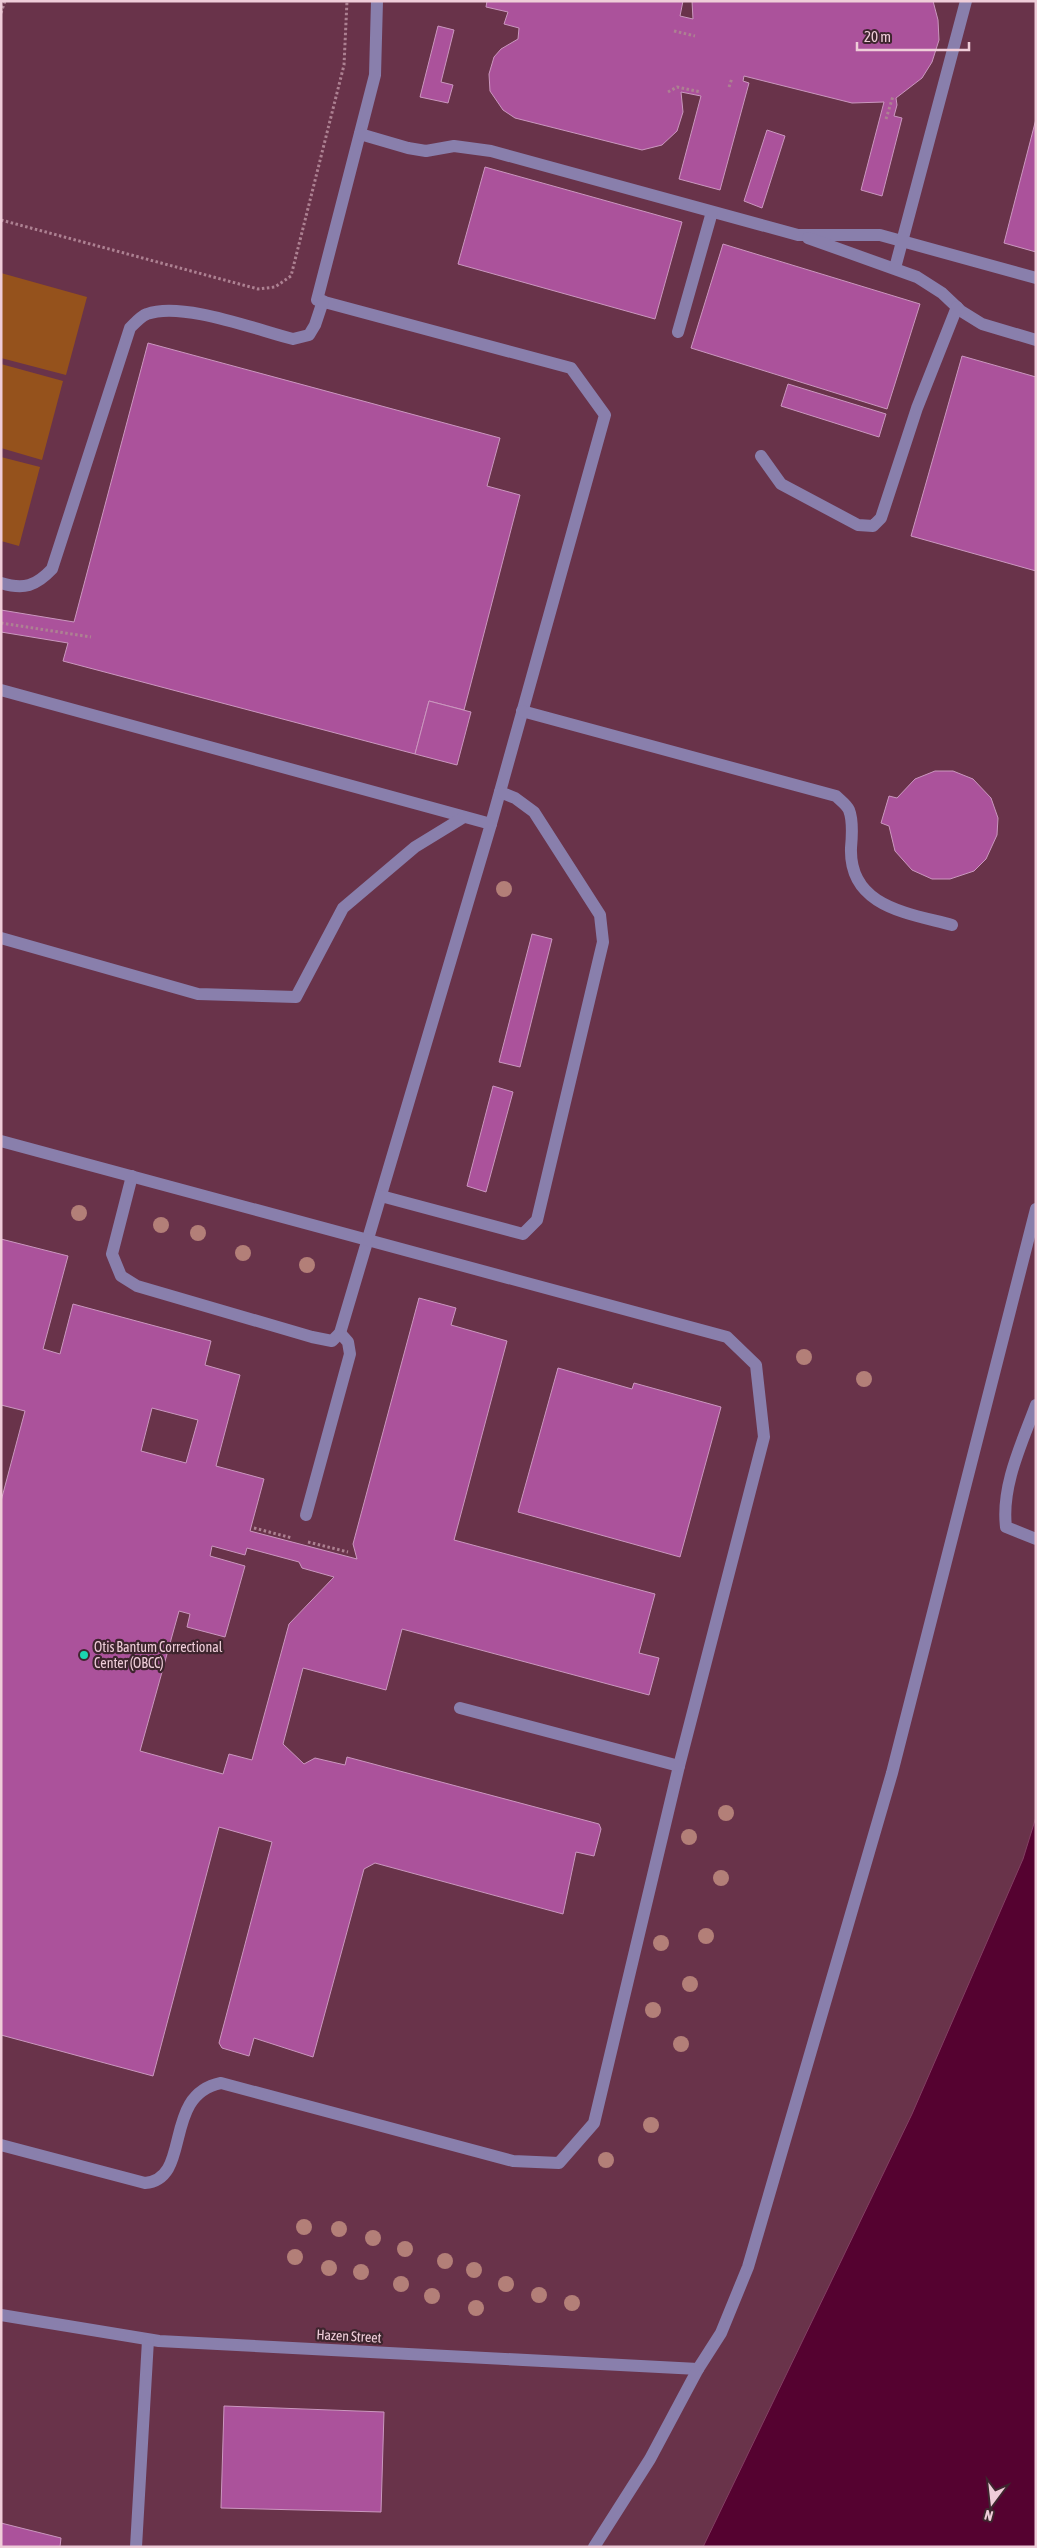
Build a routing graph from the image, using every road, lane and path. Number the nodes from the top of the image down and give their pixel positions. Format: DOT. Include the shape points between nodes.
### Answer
graph roads {
  1 [pos="5,1"];
  2 [pos="347,1"];
  3 [pos="377,1"];
  4 [pos="966,1"];
  5 [pos="1,13"];
  6 [pos="674,30"];
  7 [pos="695,36"];
  8 [pos="732,78"];
  9 [pos="729,87"];
  10 [pos="668,92"];
  11 [pos="701,92"];
  12 [pos="893,96"];
  13 [pos="886,119"];
  14 [pos="360,134"];
  15 [pos="712,212"];
  16 [pos="1,220"];
  17 [pos="798,235"];
  18 [pos="903,241"];
  19 [pos="895,268"];
  20 [pos="1036,278"];
  21 [pos="323,301"];
  22 [pos="957,307"];
  23 [pos="678,332"];
  24 [pos="1036,340"];
  25 [pos="761,456"];
  26 [pos="1,583"];
  27 [pos="1,623"];
  28 [pos="91,637"];
  29 [pos="1,690"];
  30 [pos="522,711"];
  31 [pos="500,792"];
  32 [pos="464,816"];
  33 [pos="491,824"];
  34 [pos="952,925"];
  35 [pos="1,938"];
  36 [pos="1,1141"];
  37 [pos="132,1176"];
  38 [pos="381,1196"];
  39 [pos="1036,1209"];
  40 [pos="368,1240"];
  41 [pos="340,1333"];
  42 [pos="1036,1406"];
  43 [pos="306,1515"];
  44 [pos="1036,1539"];
  45 [pos="460,1708"];
  46 [pos="679,1766"];
  47 [pos="1,2145"];
  48 [pos="1,2315"];
  49 [pos="148,2340"];
  50 [pos="698,2369"];
  51 [pos="136,2547"];
  52 [pos="594,2547"];
  1 -- 5 [label="path"];
  2 -- 16 [label="path" via="344,65 335,103 291,276 275,287 258,289"];
  3 -- 14 [label="street" via="375,75"];
  4 -- 18 [label="street"];
  6 -- 7 [label="path"];
  8 -- 9 [label="path"];
  10 -- 11 [label="path" via="677,87"];
  12 -- 13 [label="path"];
  14 -- 15 [label="street" via="426,151 454,146 491,151"];
  14 -- 21 [label="street" via="317,300"];
  15 -- 17 [label="street"];
  15 -- 23 [label="street"];
  17 -- 18 [label="street" via="880,235"];
  17 -- 19 [label="street"];
  18 -- 19 [label="street"];
  18 -- 20 [label="street"];
  19 -- 22 [label="street" via="942,292"];
  21 -- 26 [label="street" via="309,335 293,339 188,311 163,310 146,314 130,328 52,569 40,581 24,586"];
  21 -- 30 [label="street" via="571,368 606,416"];
  22 -- 24 [label="street" via="982,324"];
  22 -- 25 [label="street" via="917,408 881,518 873,526 858,524 781,484"];
  27 -- 28 [label="path"];
  29 -- 32 [label="street"];
  30 -- 31 [label="street"];
  30 -- 34 [label="street" via="836,796 849,809 851,862 867,895 887,906"];
  31 -- 33 [label="street"];
  31 -- 38 [label="street" via="534,812 600,915 603,942 537,1220 523,1234"];
  32 -- 33 [label="street"];
  32 -- 35 [label="street" via="415,846 343,908 296,997 198,994"];
  33 -- 38 [label="street"];
  36 -- 37 [label="street"];
  37 -- 40 [label="street"];
  37 -- 41 [label="street" via="112,1254 121,1276 137,1286 312,1337 332,1341"];
  38 -- 40 [label="street"];
  39 -- 50 [label="street" via="892,1773 748,2267 720,2333"];
  40 -- 41 [label="street"];
  40 -- 46 [label="street" via="727,1337 756,1365 764,1437"];
  41 -- 43 [label="street" via="348,1342 350,1354"];
  42 -- 44 [label="street" via="1017,1458 1004,1508 1006,1526"];
  45 -- 46 [label="street"];
  46 -- 47 [label="street" via="594,2123 559,2162 513,2161 221,2083 201,2089 192,2098 168,2171 156,2182 145,2183"];
  48 -- 49 [label="street, Hazen Street"];
  49 -- 50 [label="street, Hazen Street"];
  49 -- 51 [label="street"];
  50 -- 52 [label="street" via="650,2459"];
}
